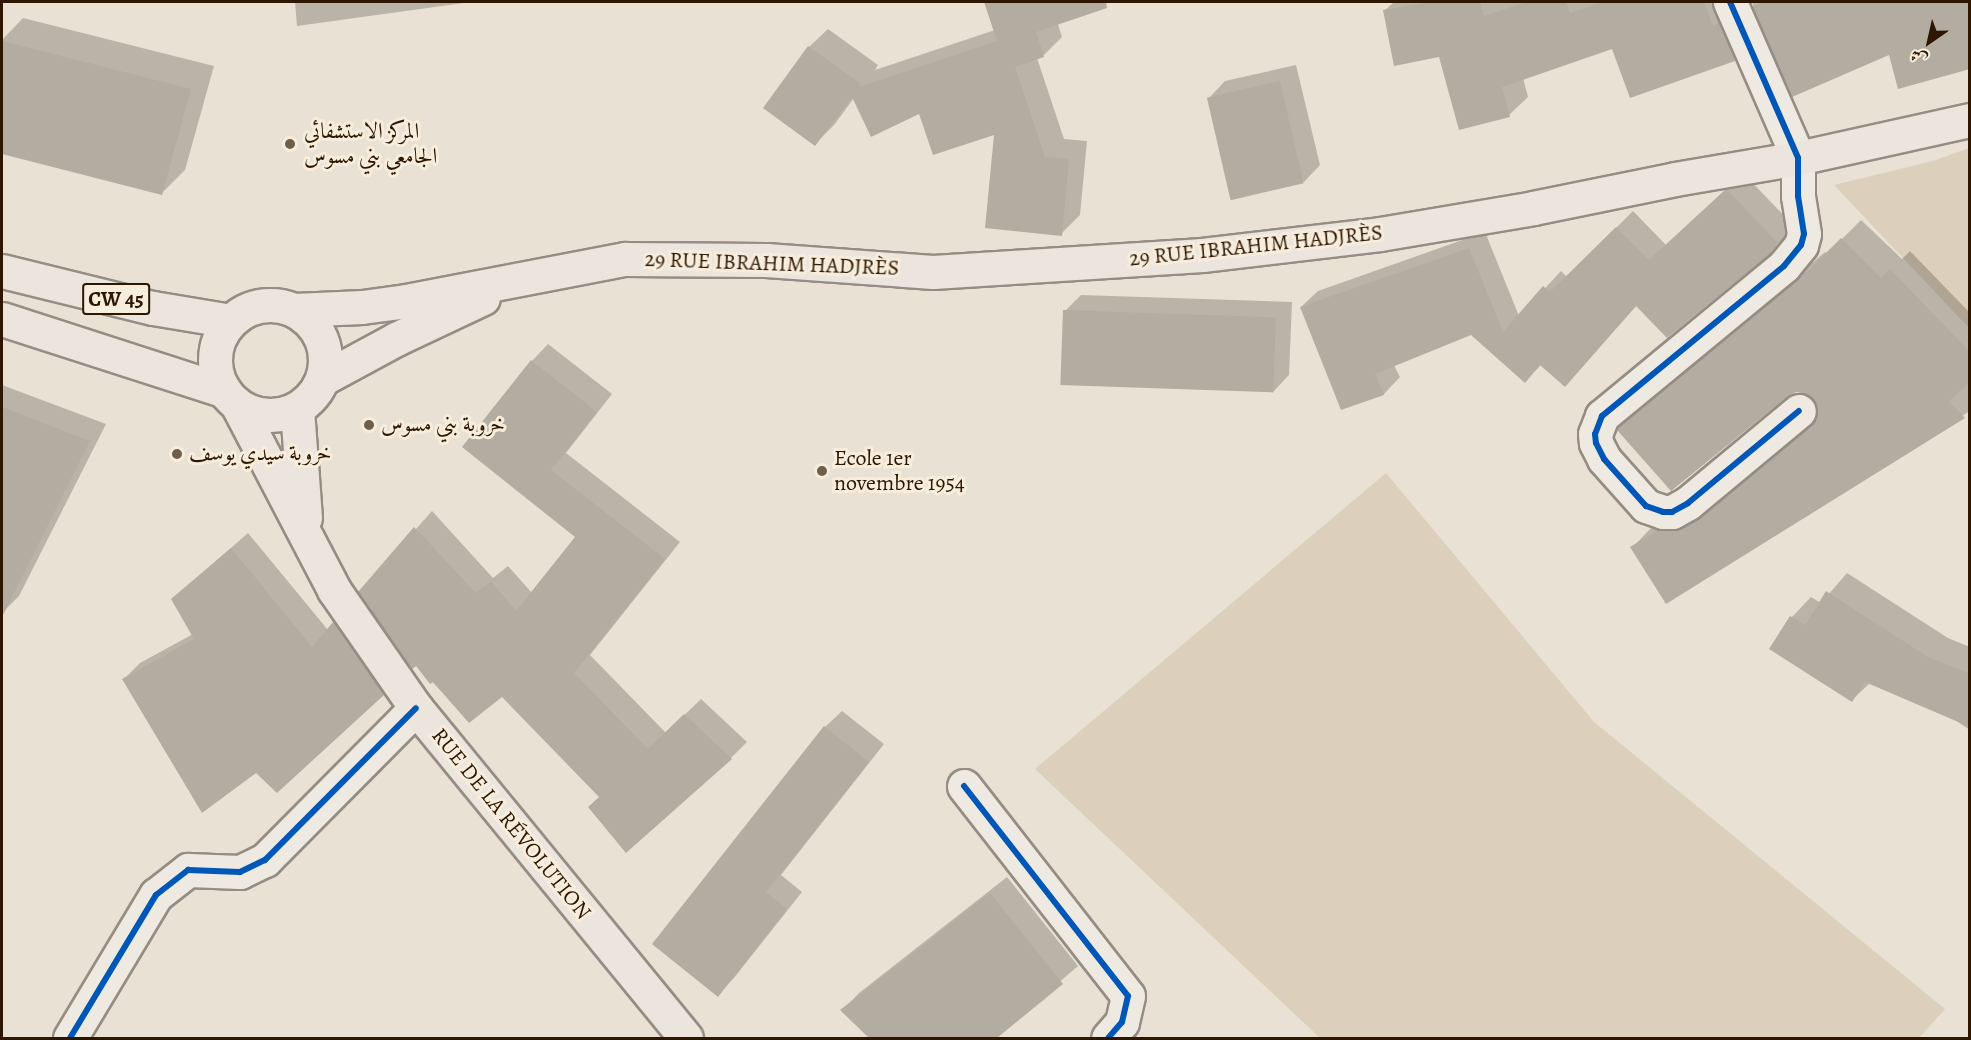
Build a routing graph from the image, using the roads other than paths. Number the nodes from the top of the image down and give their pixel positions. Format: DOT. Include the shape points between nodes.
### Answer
graph roads {
  1 [pos="1730,2"];
  2 [pos="1970,120"];
  3 [pos="1798,158"];
  4 [pos="2,271"];
  5 [pos="534,275"];
  6 [pos="294,310"];
  7 [pos="2,319"];
  8 [pos="231,321"];
  9 [pos="324,378"];
  10 [pos="232,398"];
  11 [pos="297,409"];
  12 [pos="1799,411"];
  13 [pos="307,541"];
  14 [pos="416,708"];
  15 [pos="964,786"];
  16 [pos="70,1038"];
  17 [pos="687,1038"];
  18 [pos="1108,1038"];
  1 -- 3 [label="street"];
  2 -- 3 [label="main road, 29 RUE IBRAHIM HADJRÈS"];
  3 -- 5 [label="main road, 29 RUE IBRAHIM HADJRÈS" via="1380,234 1202,255 933,272 766,260 625,259"];
  3 -- 12 [label="street" via="1804,234 1796,252 1602,416 1596,443 1604,459 1646,506 1672,512"];
  4 -- 8 [label="main road, CW 45" via="153,308"];
  5 -- 6 [label="main road, 29 RUE IBRAHIM HADJRÈS" via="406,301"];
  5 -- 9 [label="main road, 29 RUE IBRAHIM HADJRÈS" via="396,339"];
  6 -- 8 [label="main road" via="272,305 250,309"];
  6 -- 9 [label="main road" via="310,322 321,339 326,358"];
  7 -- 10 [label="main road, CW 45"];
  8 -- 10 [label="main road" via="220,336 215,355 217,374"];
  9 -- 11 [label="main road" via="313,396"];
  10 -- 11 [label="main road" via="257,414 278,415"];
  10 -- 13 [label="main road, RUE DE LA RÉVOLUTION" via="263,450"];
  11 -- 13 [label="main road"];
  13 -- 14 [label="main road, RUE DE LA RÉVOLUTION" via="334,590"];
  14 -- 16 [label="street" via="265,860 240,872 188,870 156,895"];
  14 -- 17 [label="main road, RUE DE LA RÉVOLUTION"];
  15 -- 18 [label="street" via="1128,996 1122,1022"];
}
